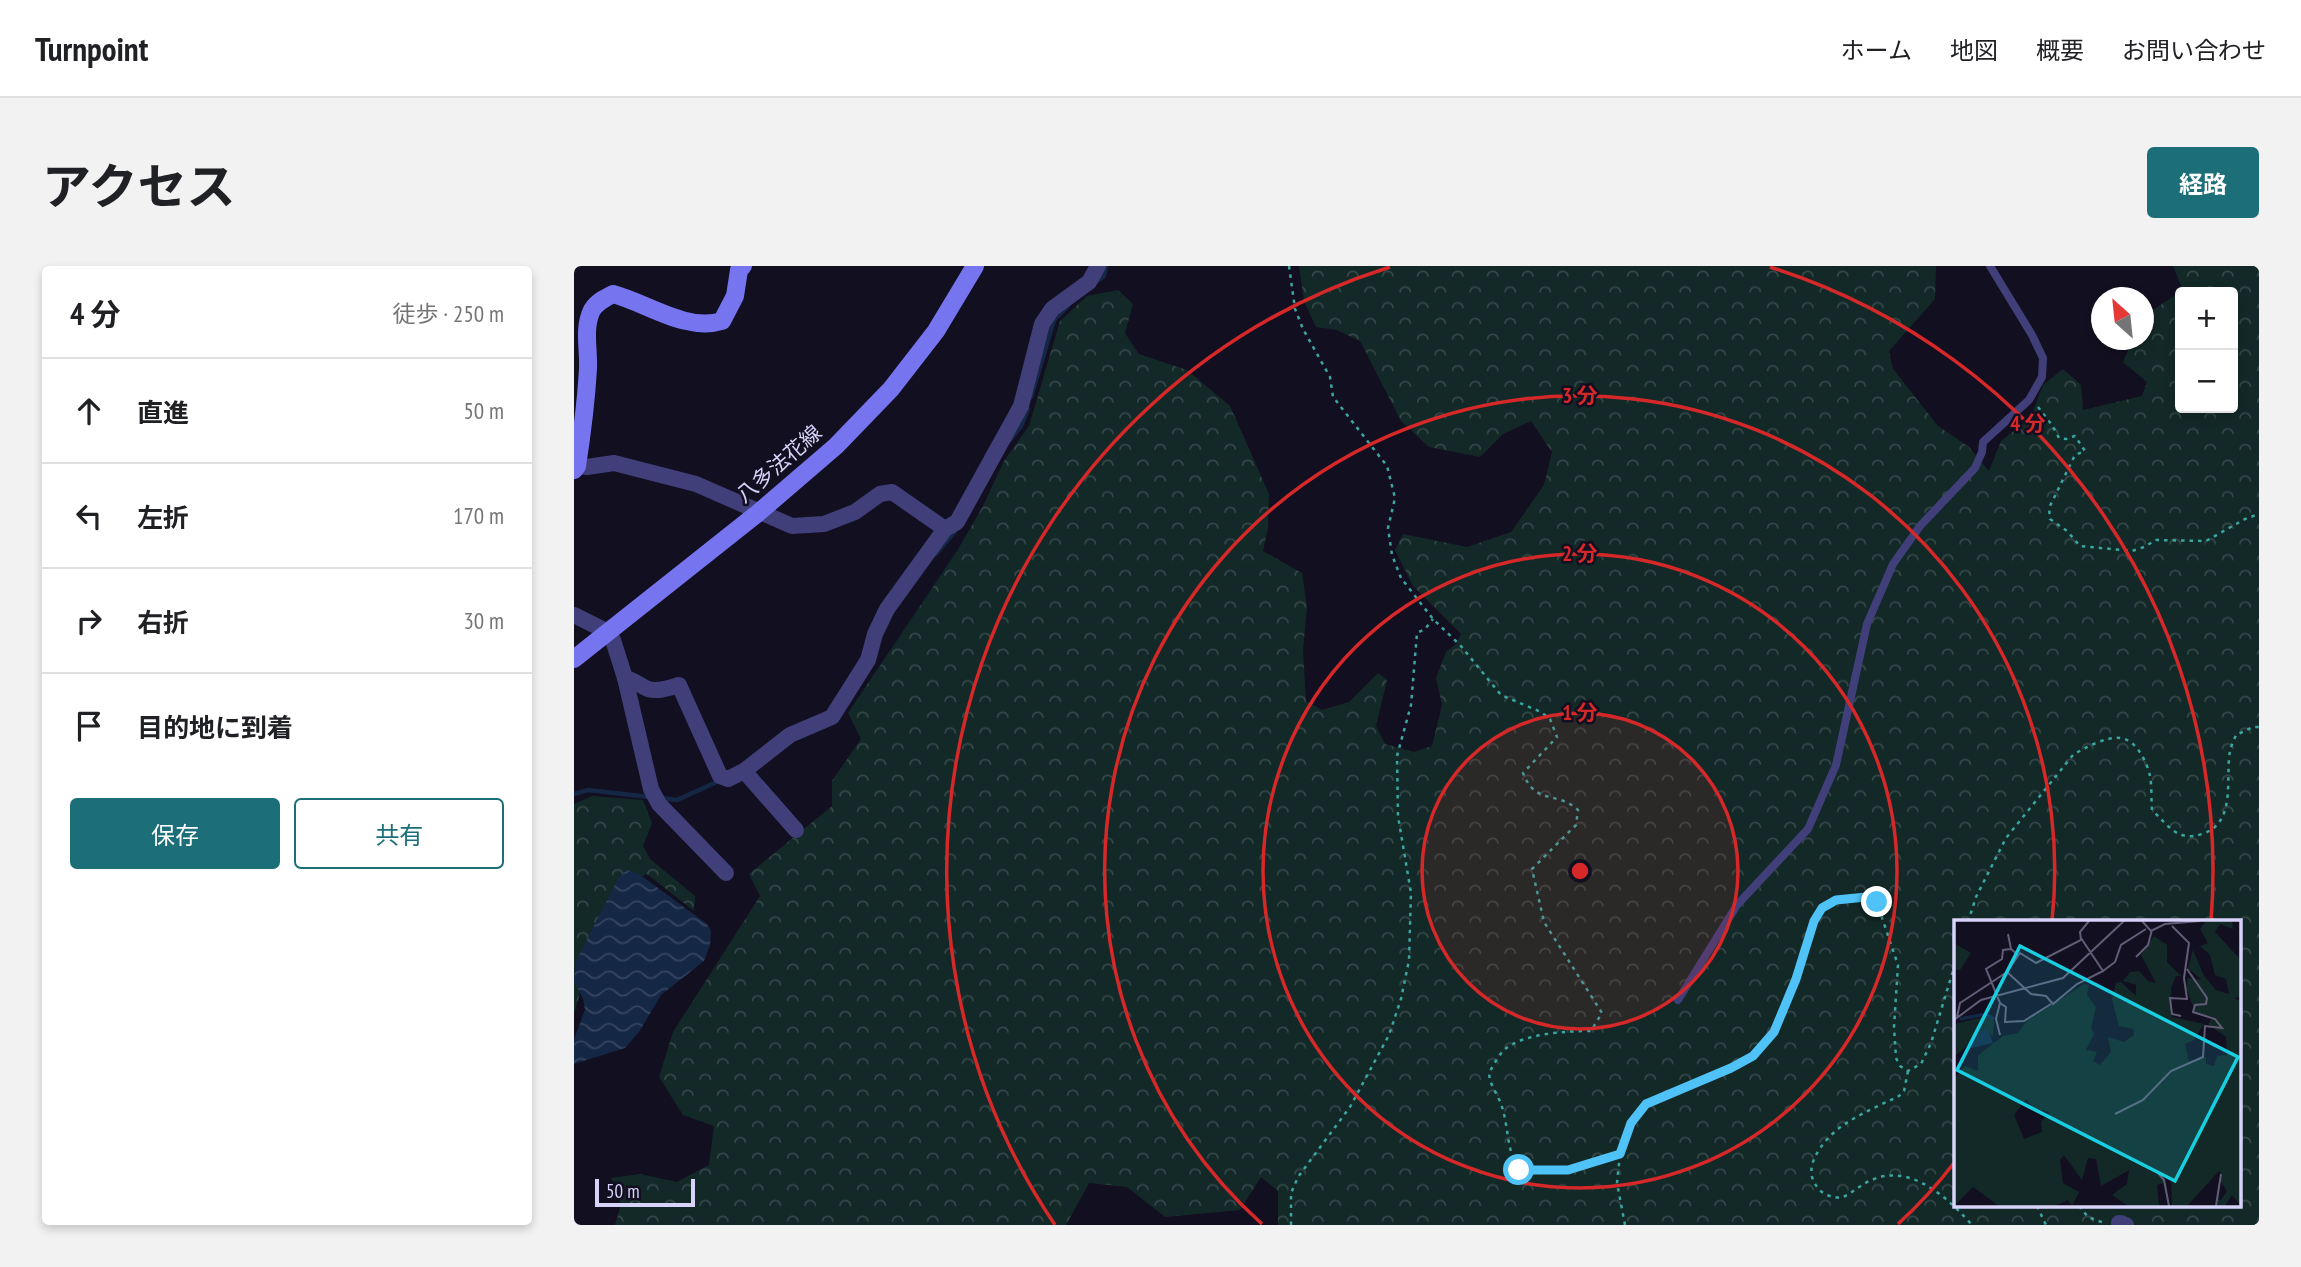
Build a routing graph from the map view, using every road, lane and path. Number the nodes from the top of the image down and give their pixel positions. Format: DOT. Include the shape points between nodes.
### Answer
graph roads {
  1 [pos="743,266"];
  2 [pos="975,266"];
  3 [pos="1098,266"];
  4 [pos="1289,266"];
  5 [pos="1990,266"];
  6 [pos="581,327"];
  7 [pos="2029,400"];
  8 [pos="575,468"];
  9 [pos="758,513"];
  10 [pos="2259,514"];
  11 [pos="945,529"];
  12 [pos="574,615"];
  13 [pos="1433,619"];
  14 [pos="607,632"];
  15 [pos="574,659"];
  16 [pos="625,678"];
  17 [pos="2259,727"];
  18 [pos="744,771"];
  19 [pos="796,830"];
  20 [pos="726,873"];
  21 [pos="1969,920"];
  22 [pos="1954,968"];
  23 [pos="1678,1000"];
  24 [pos="1908,1071"];
  25 [pos="1620,1154"];
  26 [pos="1954,1208"];
  27 [pos="1954,1208"];
  28 [pos="2038,1208"];
  29 [pos="2081,1208"];
  30 [pos="2122,1224"];
  31 [pos="1291,1225"];
  32 [pos="1625,1225"];
  33 [pos="1972,1225"];
  34 [pos="2046,1225"];
  1 -- 6 [label="main road" via="722,321 709,325 670,316 613,294 601,300"];
  2 -- 9 [label="main road, 八多法花線" via="936,331 891,389 836,446"];
  3 -- 11 [label="street" via="1089,282 1052,309 1042,324 1021,406 957,522"];
  4 -- 13 [label="path" via="1295,309 1330,377 1333,397 1387,466 1395,498 1388,528 1392,555 1401,578"];
  5 -- 7 [label="lane" via="2043,358 2042,377"];
  6 -- 8 [label="main road" via="588,365"];
  7 -- 10 [label="path" via="2059,438 2075,436 2085,451 2075,455 2049,508 2050,519 2080,546 2133,551 2156,540 2206,541"];
  7 -- 23 [label="lane" via="1983,442 1975,468 1920,526 1893,564 1867,624 1836,765 1808,829 1737,905"];
  8 -- 9 [label="street" via="614,463 643,470 696,484"];
  9 -- 11 [label="street" via="792,526 824,524 892,492"];
  9 -- 14 [label="main road, 八多法花線"];
  11 -- 18 [label="street" via="887,609 868,660 832,717 790,735"];
  12 -- 14 [label="street"];
  13 -- 25 [label="path" via="1501,695 1550,719 1557,737 1523,773 1535,792 1577,810 1576,825 1532,869 1544,922 1602,1013 1591,1031 1559,1031 1516,1043 1504,1050 1489,1073 1501,1104 1511,1158 1519,1170 1568,1170"];
  13 -- 31 [label="path" via="1417,633 1411,705 1397,756 1398,816 1411,893 1409,961 1401,999 1389,1035 1350,1107 1298,1177 1291,1193"];
  14 -- 15 [label="main road, 八多法花線"];
  14 -- 16 [label="street" via="614,640"];
  16 -- 18 [label="street" via="647,689 679,685 720,776 728,779"];
  16 -- 20 [label="street" via="651,789 659,804"];
  17 -- 21 [label="path" via="2236,735 2222,818 2212,831 2192,837 2179,836 2152,810 2150,775 2133,743 2120,737 2073,755 2006,838"];
  18 -- 19 [label="street"];
  22 -- 24 [label="path" via="1931,1043 1921,1064"];
  24 -- 25 [label="path" via="1896,1058 1898,965 1877,902 1866,897 1836,900 1822,908 1814,921 1774,1032 1753,1056 1646,1104 1631,1123"];
  24 -- 26 [label="path" via="1899,1096 1833,1133 1812,1162 1812,1179 1823,1194 1841,1198 1871,1180 1901,1175 1927,1186"];
  25 -- 32 [label="path" via="1617,1183"];
  27 -- 33 [label="path"];
  28 -- 34 [label="path"];
  29 -- 30 [label="path" via="2100,1223"];
}
